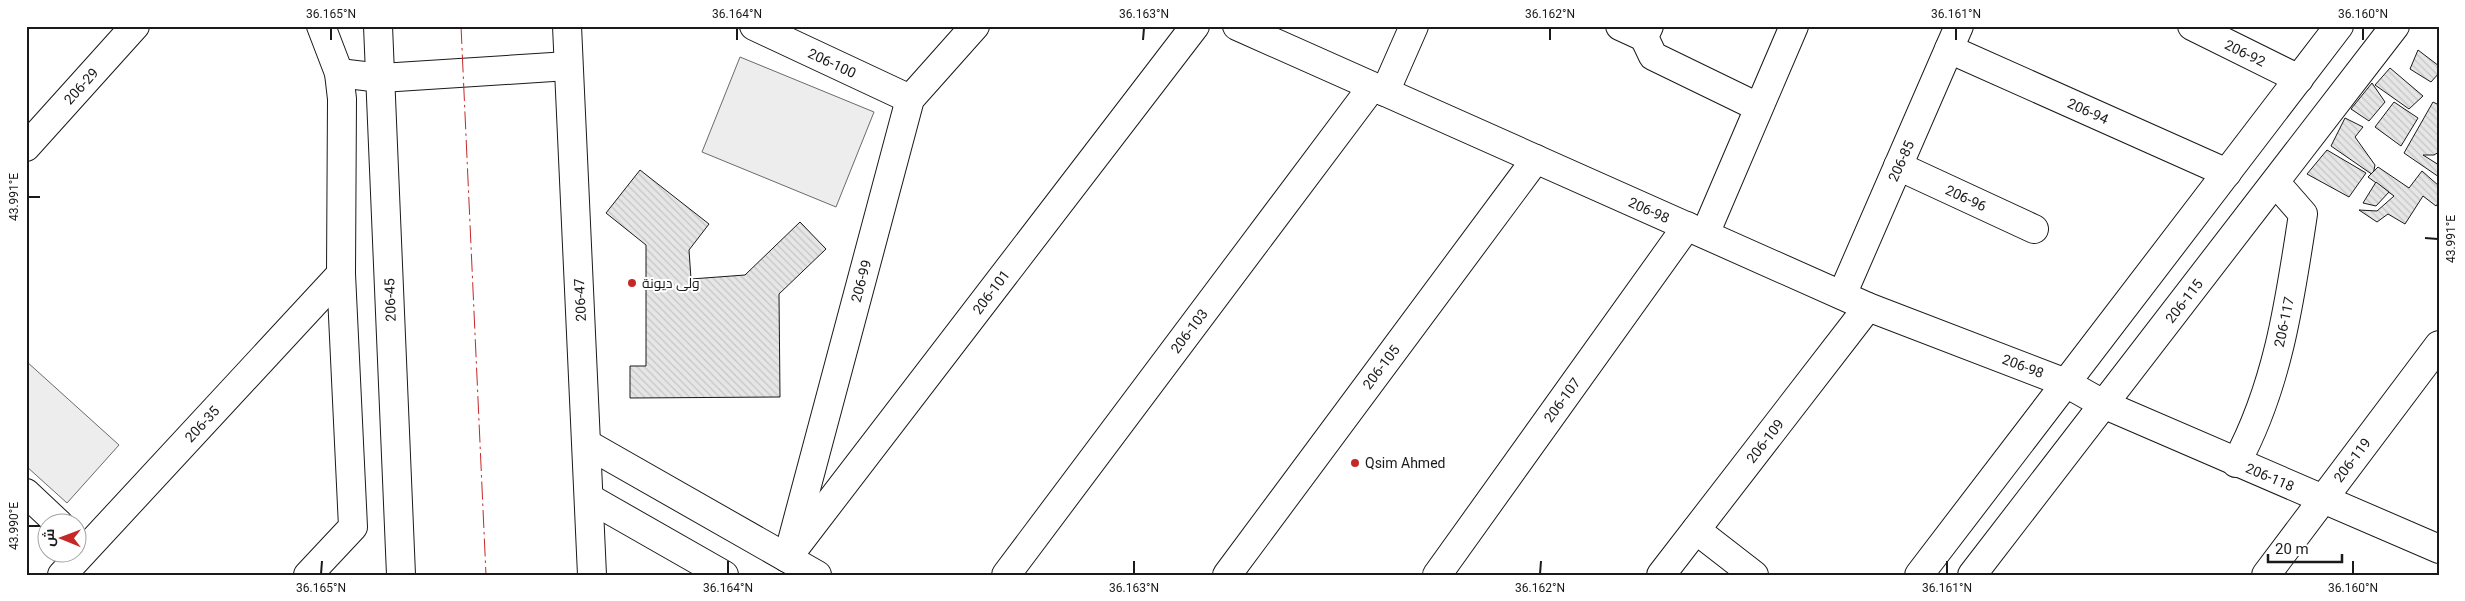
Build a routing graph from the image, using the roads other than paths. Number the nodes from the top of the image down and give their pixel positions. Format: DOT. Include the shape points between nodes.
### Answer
graph roads {
  1 [pos="135,26"];
  2 [pos="321,26"];
  3 [pos="378,26"];
  4 [pos="567,26"];
  5 [pos="754,26"];
  6 [pos="976,26"];
  7 [pos="1195,26"];
  8 [pos="1414,26"];
  9 [pos="1794,26"];
  10 [pos="2192,26"];
  11 [pos="2339,26"];
  12 [pos="2395,26"];
  13 [pos="1248,28"];
  14 [pos="1638,30"];
  15 [pos="1954,38"];
  16 [pos="568,66"];
  17 [pos="339,73"];
  18 [pos="381,78"];
  19 [pos="2299,79"];
  20 [pos="1379,89"];
  21 [pos="910,99"];
  22 [pos="1758,107"];
  23 [pos="26,147"];
  24 [pos="1536,159"];
  25 [pos="1898,166"];
  26 [pos="2227,173"];
  27 [pos="2276,183"];
  28 [pos="2034,229"];
  29 [pos="1696,230"];
  30 [pos="341,274"];
  31 [pos="1842,295"];
  32 [pos="1868,307"];
  33 [pos="2439,345"];
  34 [pos="2066,383"];
  35 [pos="2103,404"];
  36 [pos="586,444"];
  37 [pos="2236,463"];
  38 [pos="26,493"];
  39 [pos="589,498"];
  40 [pos="2323,499"];
  41 [pos="48,514"];
  42 [pos="1696,530"];
  43 [pos="88,539"];
  44 [pos="2439,549"];
  45 [pos="787,558"];
  46 [pos="69,564"];
  47 [pos="62,575"];
  48 [pos="308,575"];
  49 [pos="401,575"];
  50 [pos="592,575"];
  51 [pos="724,575"];
  52 [pos="817,575"];
  53 [pos="1006,575"];
  54 [pos="1227,575"];
  55 [pos="1437,575"];
  56 [pos="1662,575"];
  57 [pos="1754,575"];
  58 [pos="1919,575"];
  59 [pos="1972,575"];
  60 [pos="2266,575"];
  1 -- 23 [label="street, 206-29"];
  2 -- 17 [label="street"];
  3 -- 18 [label="street, 206-45"];
  4 -- 16 [label="street, 206-47"];
  5 -- 21 [label="street, 206-100"];
  6 -- 21 [label="street, 206-99"];
  7 -- 45 [label="street, 206-101"];
  8 -- 20 [label="street, 206-103"];
  9 -- 22 [label="street, 206-107"];
  10 -- 19 [label="street, 206-92"];
  11 -- 19 [label="street"];
  12 -- 27 [label="street, 206-115"];
  13 -- 20 [label="street, 206-98"];
  14 -- 22 [label="street" via="1653,56"];
  15 -- 25 [label="street, 206-85"];
  15 -- 26 [label="street, 206-94"];
  16 -- 18 [label="street"];
  16 -- 36 [label="street, 206-47"];
  17 -- 18 [label="street"];
  17 -- 30 [label="street" via="342,99"];
  18 -- 49 [label="street, 206-45"];
  19 -- 26 [label="street"];
  20 -- 24 [label="street, 206-98"];
  20 -- 53 [label="street, 206-103"];
  21 -- 45 [label="street, 206-99"];
  22 -- 29 [label="street, 206-107"];
  24 -- 29 [label="street, 206-98"];
  24 -- 54 [label="street, 206-105"];
  25 -- 28 [label="street, 206-96"];
  25 -- 31 [label="street, 206-85"];
  26 -- 34 [label="street"];
  27 -- 35 [label="street, 206-115"];
  27 -- 37 [label="street, 206-117" via="2303,214 2284,329 2268,390"];
  29 -- 31 [label="street, 206-98"];
  29 -- 55 [label="street, 206-107"];
  30 -- 43 [label="street, 206-35"];
  30 -- 48 [label="street" via="353,527"];
  31 -- 32 [label="street, 206-98"];
  32 -- 34 [label="street, 206-98"];
  32 -- 42 [label="street, 206-109"];
  33 -- 40 [label="street, 206-119"];
  34 -- 35 [label="street, 206-98"];
  34 -- 58 [label="street"];
  35 -- 37 [label="street, 206-118"];
  35 -- 59 [label="street, 206-115"];
  36 -- 39 [label="street, 206-47"];
  36 -- 45 [label="street"];
  37 -- 40 [label="street, 206-118"];
  38 -- 41 [label="street"];
  39 -- 50 [label="street, 206-47"];
  39 -- 51 [label="street"];
  40 -- 44 [label="street, 206-118"];
  40 -- 60 [label="street, 206-119"];
  42 -- 56 [label="street, 206-109"];
  42 -- 57 [label="street"];
  45 -- 52 [label="street"];
  46 -- 47 [label="street, 206-35"];
}
